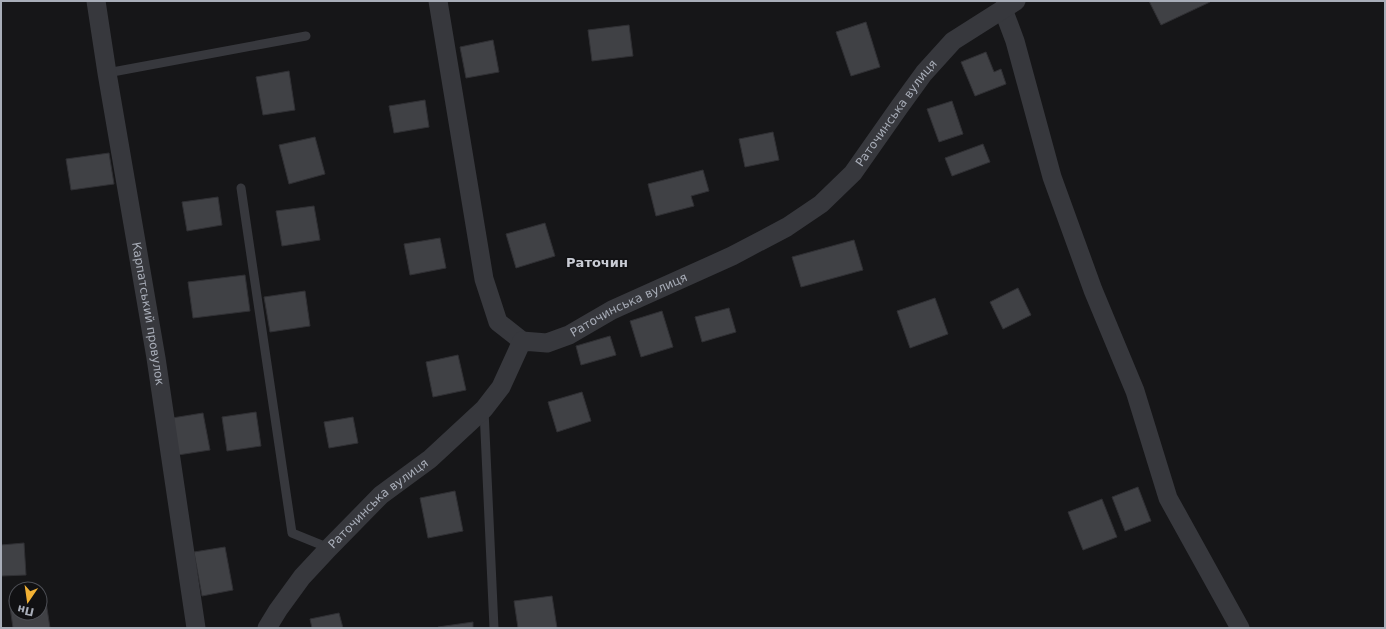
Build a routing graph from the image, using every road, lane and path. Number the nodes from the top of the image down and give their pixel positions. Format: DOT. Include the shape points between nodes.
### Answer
graph roads {
  1 [pos="96,1"];
  2 [pos="438,1"];
  3 [pos="1010,5"];
  4 [pos="306,36"];
  5 [pos="107,73"];
  6 [pos="241,188"];
  7 [pos="522,341"];
  8 [pos="484,409"];
  9 [pos="329,548"];
  10 [pos="196,628"];
  11 [pos="268,628"];
  12 [pos="494,628"];
  13 [pos="1240,628"];
  1 -- 5 [label="street, Карпатський провулок"];
  2 -- 7 [label="street" via="484,279 498,322"];
  3 -- 7 [label="street, Раточинська вулиця" via="953,41 920,78 853,173 822,204 787,227 732,256 612,310 569,335 547,343"];
  3 -- 13 [label="street" via="1015,41 1052,177 1093,290 1136,391 1168,498"];
  4 -- 5 [label="lane"];
  5 -- 10 [label="street, Карпатський провулок" via="156,358"];
  6 -- 9 [label="lane" via="292,533"];
  7 -- 8 [label="street, Раточинська вулиця" via="500,387"];
  8 -- 9 [label="street, Раточинська вулиця" via="430,459 381,495"];
  8 -- 12 [label="lane"];
  9 -- 11 [label="street, Раточинська вулиця" via="302,577"];
}
